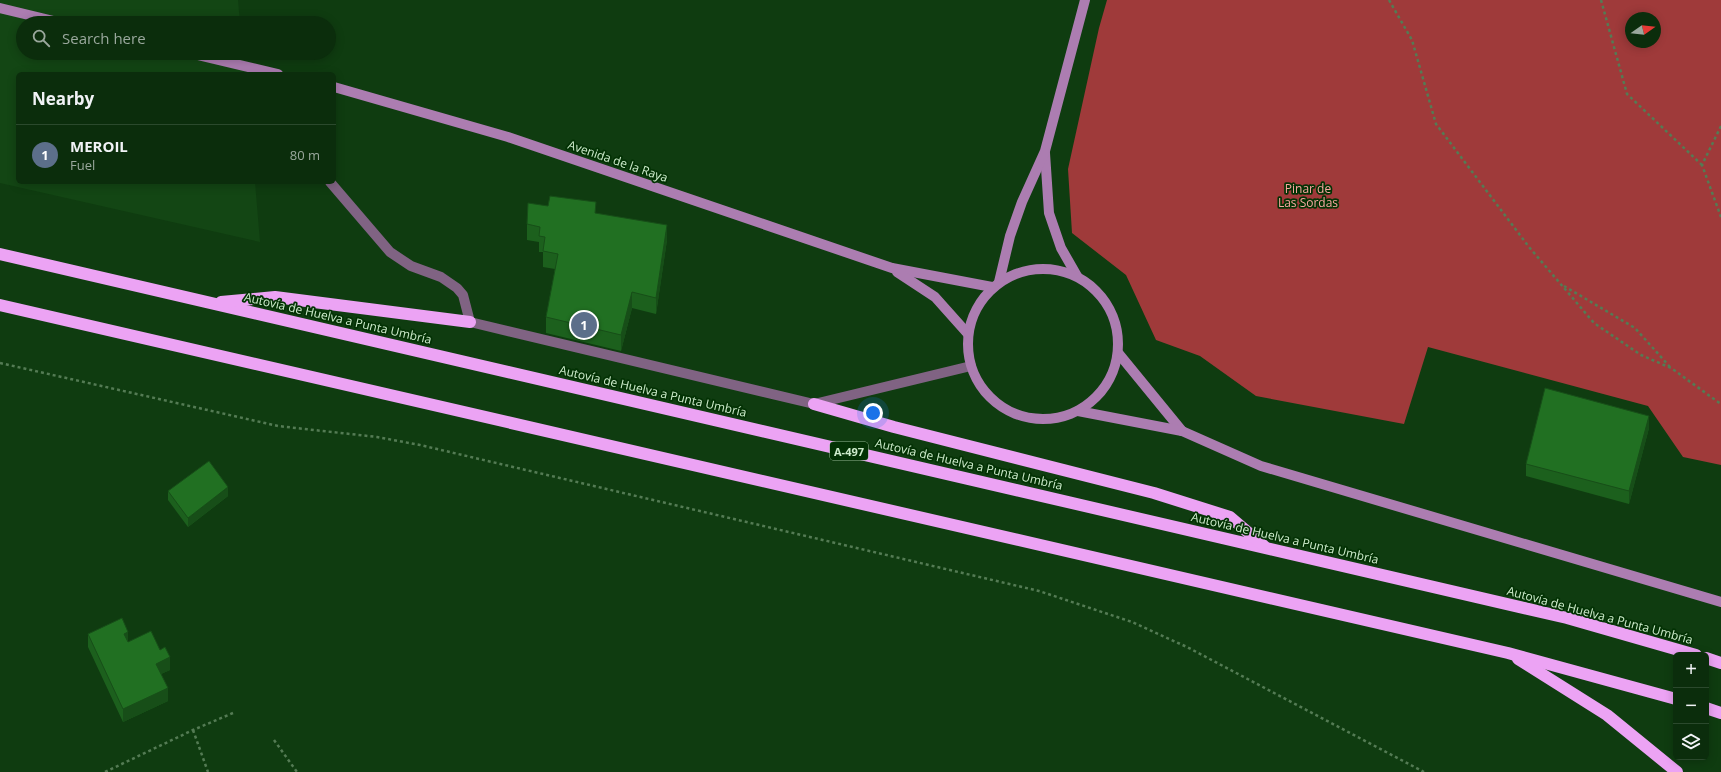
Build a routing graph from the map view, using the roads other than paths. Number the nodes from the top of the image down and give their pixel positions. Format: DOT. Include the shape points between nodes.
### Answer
graph roads {
  1 [pos="1085,0"];
  2 [pos="0,8"];
  3 [pos="33,16"];
  4 [pos="219,60"];
  5 [pos="270,72"];
  6 [pos="336,88"];
  7 [pos="1045,151"];
  8 [pos="332,184"];
  9 [pos="0,254"];
  10 [pos="892,268"];
  11 [pos="1077,276"];
  12 [pos="996,285"];
  13 [pos="212,303"];
  14 [pos="0,305"];
  15 [pos="470,322"];
  16 [pos="968,334"];
  17 [pos="1118,354"];
  18 [pos="971,366"];
  19 [pos="814,404"];
  20 [pos="1078,411"];
  21 [pos="1182,431"];
  22 [pos="1267,548"];
  23 [pos="1721,602"];
  24 [pos="1686,652"];
  25 [pos="1508,653"];
  26 [pos="1709,659"];
  27 [pos="1721,663"];
  28 [pos="1673,697"];
  29 [pos="1709,709"];
  30 [pos="1721,713"];
  31 [pos="1677,772"];
  1 -- 7 [label="street"];
  2 -- 3 [label="street"];
  4 -- 5 [label="street"];
  6 -- 10 [label="street, Avenida de la Raya" via="508,137"];
  7 -- 11 [label="street" via="1049,213 1061,248"];
  7 -- 12 [label="street" via="1022,202"];
  8 -- 15 [label="lane" via="390,252 411,266 441,277 457,288 463,295"];
  9 -- 13 [label="highway, Autovía de Huelva a Punta Umbría / A-497"];
  10 -- 12 [label="street, Avenida de la Raya"];
  10 -- 16 [label="street, Avenida de la Raya" via="935,297"];
  11 -- 12 [label="street" via="1058,269 1037,268 1018,272"];
  11 -- 17 [label="street" via="1096,290 1110,308 1118,330"];
  12 -- 16 [label="street" via="981,301"];
  13 -- 15 [label="highway" via="275,296"];
  13 -- 22 [label="highway, Autovía de Huelva a Punta Umbría / A-497"];
  14 -- 25 [label="highway"];
  15 -- 19 [label="lane"];
  16 -- 18 [label="street"];
  17 -- 20 [label="street" via="1112,377 1098,397"];
  17 -- 21 [label="street"];
  18 -- 19 [label="lane"];
  18 -- 20 [label="street" via="980,386 995,402 1014,414 1035,420 1057,419"];
  19 -- 22 [label="highway" via="1161,495 1230,517"];
  20 -- 21 [label="street"];
  21 -- 23 [label="street" via="1261,466"];
  22 -- 24 [label="highway, Autovía de Huelva a Punta Umbría / A-497" via="1567,618"];
  25 -- 28 [label="highway"];
  25 -- 31 [label="highway" via="1607,715"];
  26 -- 27 [label="highway"];
  29 -- 30 [label="highway"];
}
